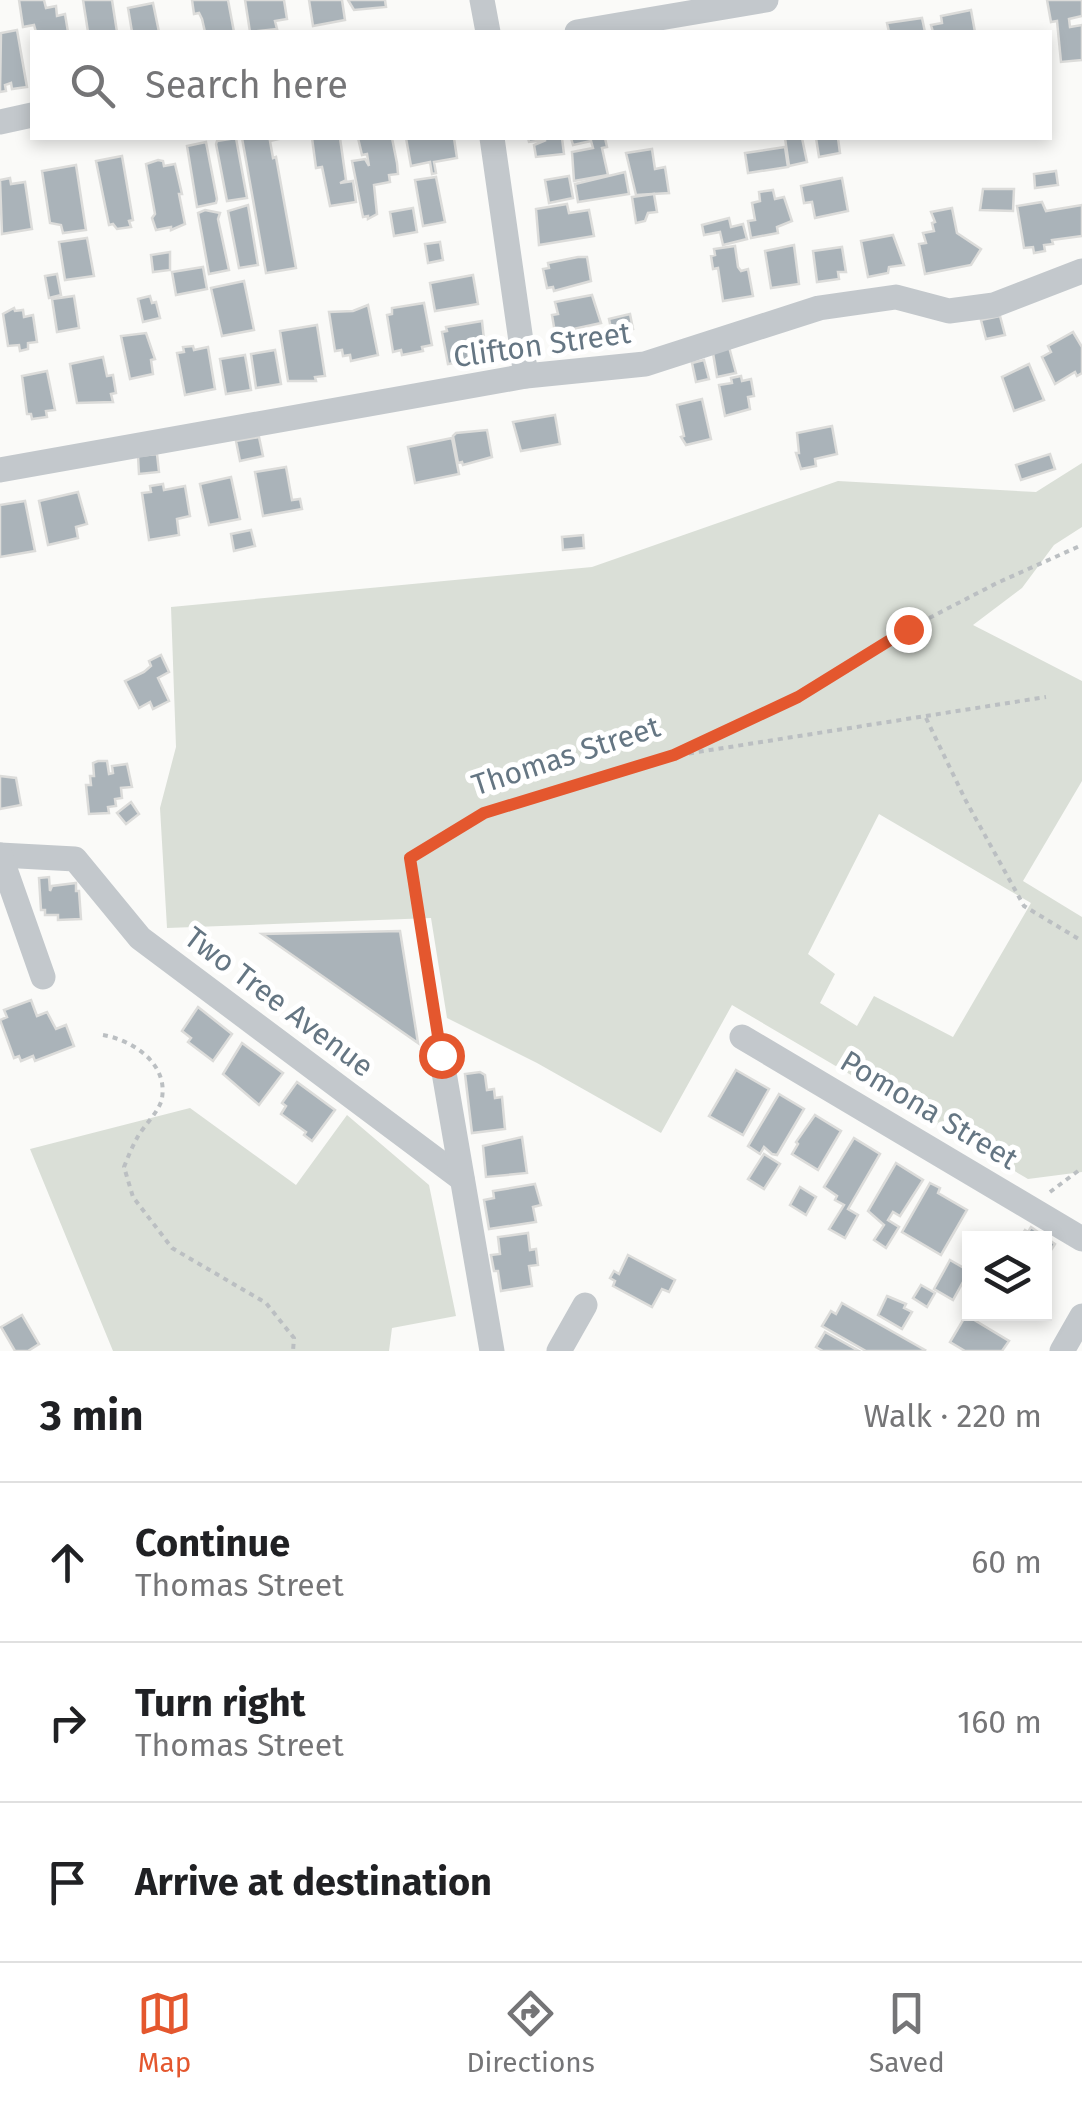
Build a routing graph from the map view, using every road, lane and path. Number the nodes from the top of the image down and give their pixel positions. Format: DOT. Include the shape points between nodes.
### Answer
graph roads {
  1 [pos="482,0"];
  2 [pos="766,0"];
  3 [pos="488,30"];
  4 [pos="589,30"];
  5 [pos="30,115"];
  6 [pos="0,122"];
  7 [pos="492,140"];
  8 [pos="1082,270"];
  9 [pos="526,376"];
  10 [pos="0,470"];
  11 [pos="1082,545"];
  12 [pos="1046,698"];
  13 [pos="926,718"];
  14 [pos="674,755"];
  15 [pos="0,855"];
  16 [pos="1082,941"];
  17 [pos="42,977"];
  18 [pos="103,1035"];
  19 [pos="742,1037"];
  20 [pos="441,1055"];
  21 [pos="1082,1168"];
  22 [pos="462,1180"];
  23 [pos="1027,1207"];
  24 [pos="1082,1240"];
  25 [pos="585,1305"];
  26 [pos="1082,1316"];
  27 [pos="293,1351"];
  28 [pos="492,1351"];
  29 [pos="559,1351"];
  30 [pos="1062,1351"];
  1 -- 3 [label="street"];
  2 -- 4 [label="street"];
  5 -- 6 [label="street"];
  7 -- 9 [label="street"];
  8 -- 9 [label="street, Clifton Street" via="994,305 949,311 896,297 818,308 645,364"];
  9 -- 10 [label="street, Clifton Street"];
  11 -- 14 [label="path, Thomas Street" via="952,606 798,697"];
  12 -- 13 [label="path"];
  13 -- 14 [label="path"];
  13 -- 16 [label="path" via="1024,906"];
  14 -- 20 [label="path, Thomas Street" via="484,813 410,858"];
  15 -- 17 [label="street"];
  15 -- 22 [label="street, Two Tree Avenue" via="74,859 140,938"];
  18 -- 27 [label="path" via="145,1052 161,1077 163,1100 124,1167 133,1197 172,1248 266,1303 294,1338"];
  19 -- 23 [label="street, Pomona Street"];
  20 -- 22 [label="street"];
  21 -- 23 [label="path"];
  22 -- 28 [label="street"];
  23 -- 24 [label="street, Pomona Street"];
  25 -- 29 [label="street"];
  26 -- 30 [label="street"];
}
